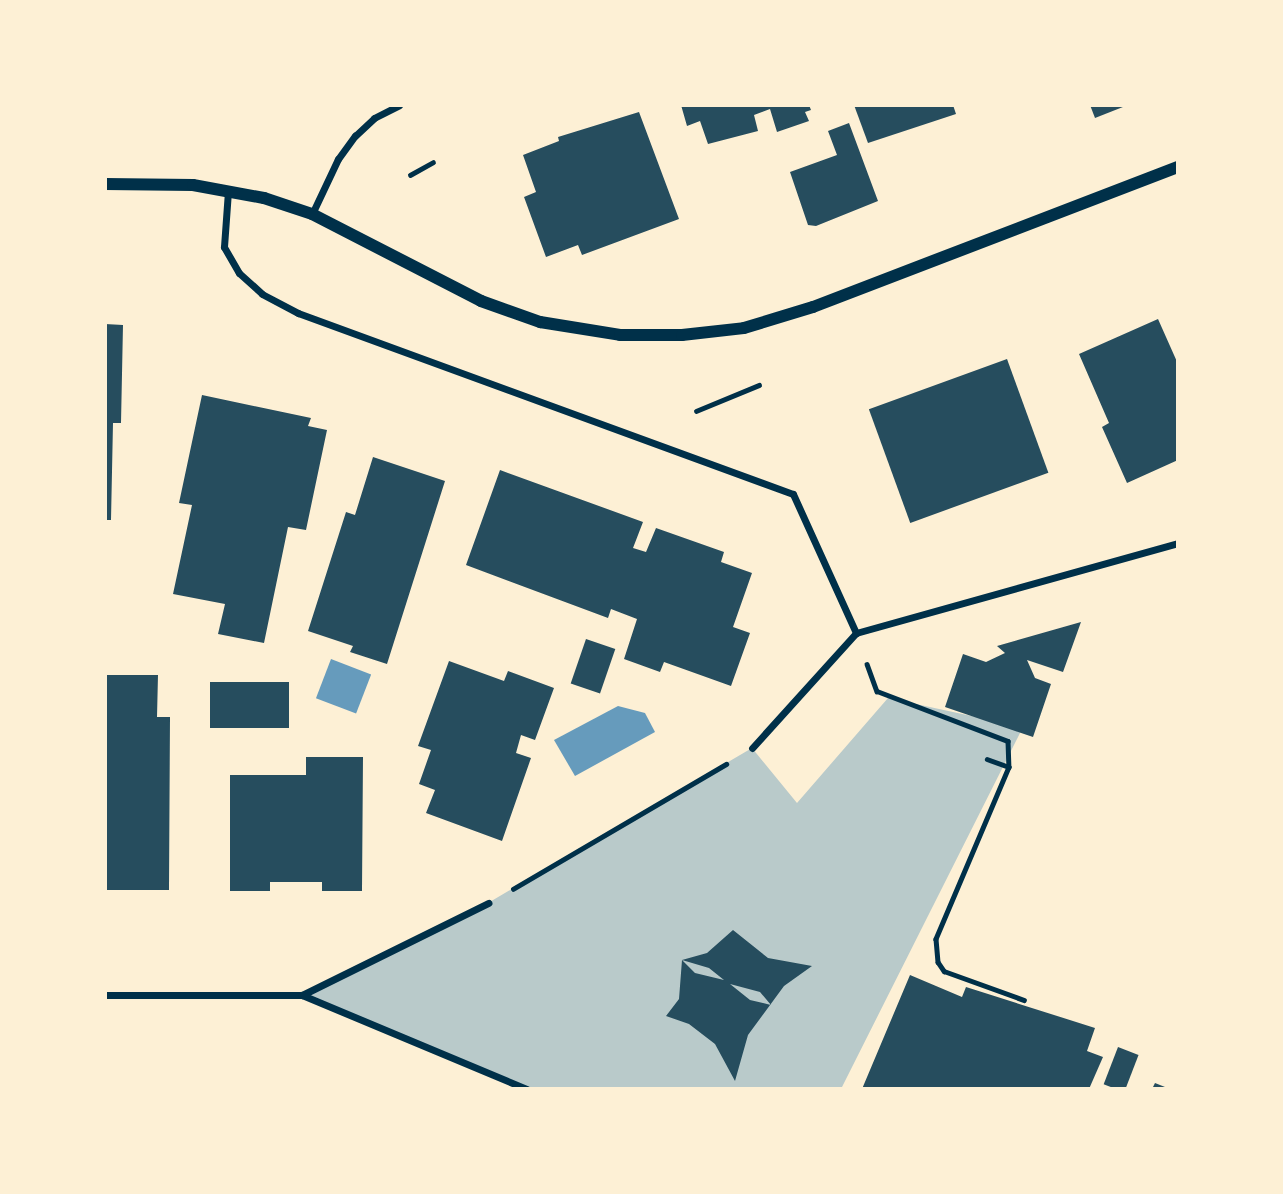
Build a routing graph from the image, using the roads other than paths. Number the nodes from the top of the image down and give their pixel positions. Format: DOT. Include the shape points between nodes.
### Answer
graph roads {
  1 [pos="399,105"];
  2 [pos="1178,167"];
  3 [pos="105,184"];
  4 [pos="229,189"];
  5 [pos="312,214"];
  6 [pos="1178,543"];
  7 [pos="856,634"];
  8 [pos="752,748"];
  9 [pos="488,904"];
  10 [pos="105,995"];
  11 [pos="302,995"];
  12 [pos="527,1089"];
  1 -- 5 [label="street" via="355,136 338,159"];
  2 -- 5 [label="street" via="813,307 744,328 682,335 620,335 540,323 481,301"];
  3 -- 4 [label="street"];
  4 -- 5 [label="street"];
  4 -- 7 [label="street" via="224,247 239,273 262,294 298,313 793,494"];
  6 -- 7 [label="street"];
  7 -- 8 [label="street"];
  9 -- 11 [label="street"];
  10 -- 11 [label="street"];
  11 -- 12 [label="street"];
}
